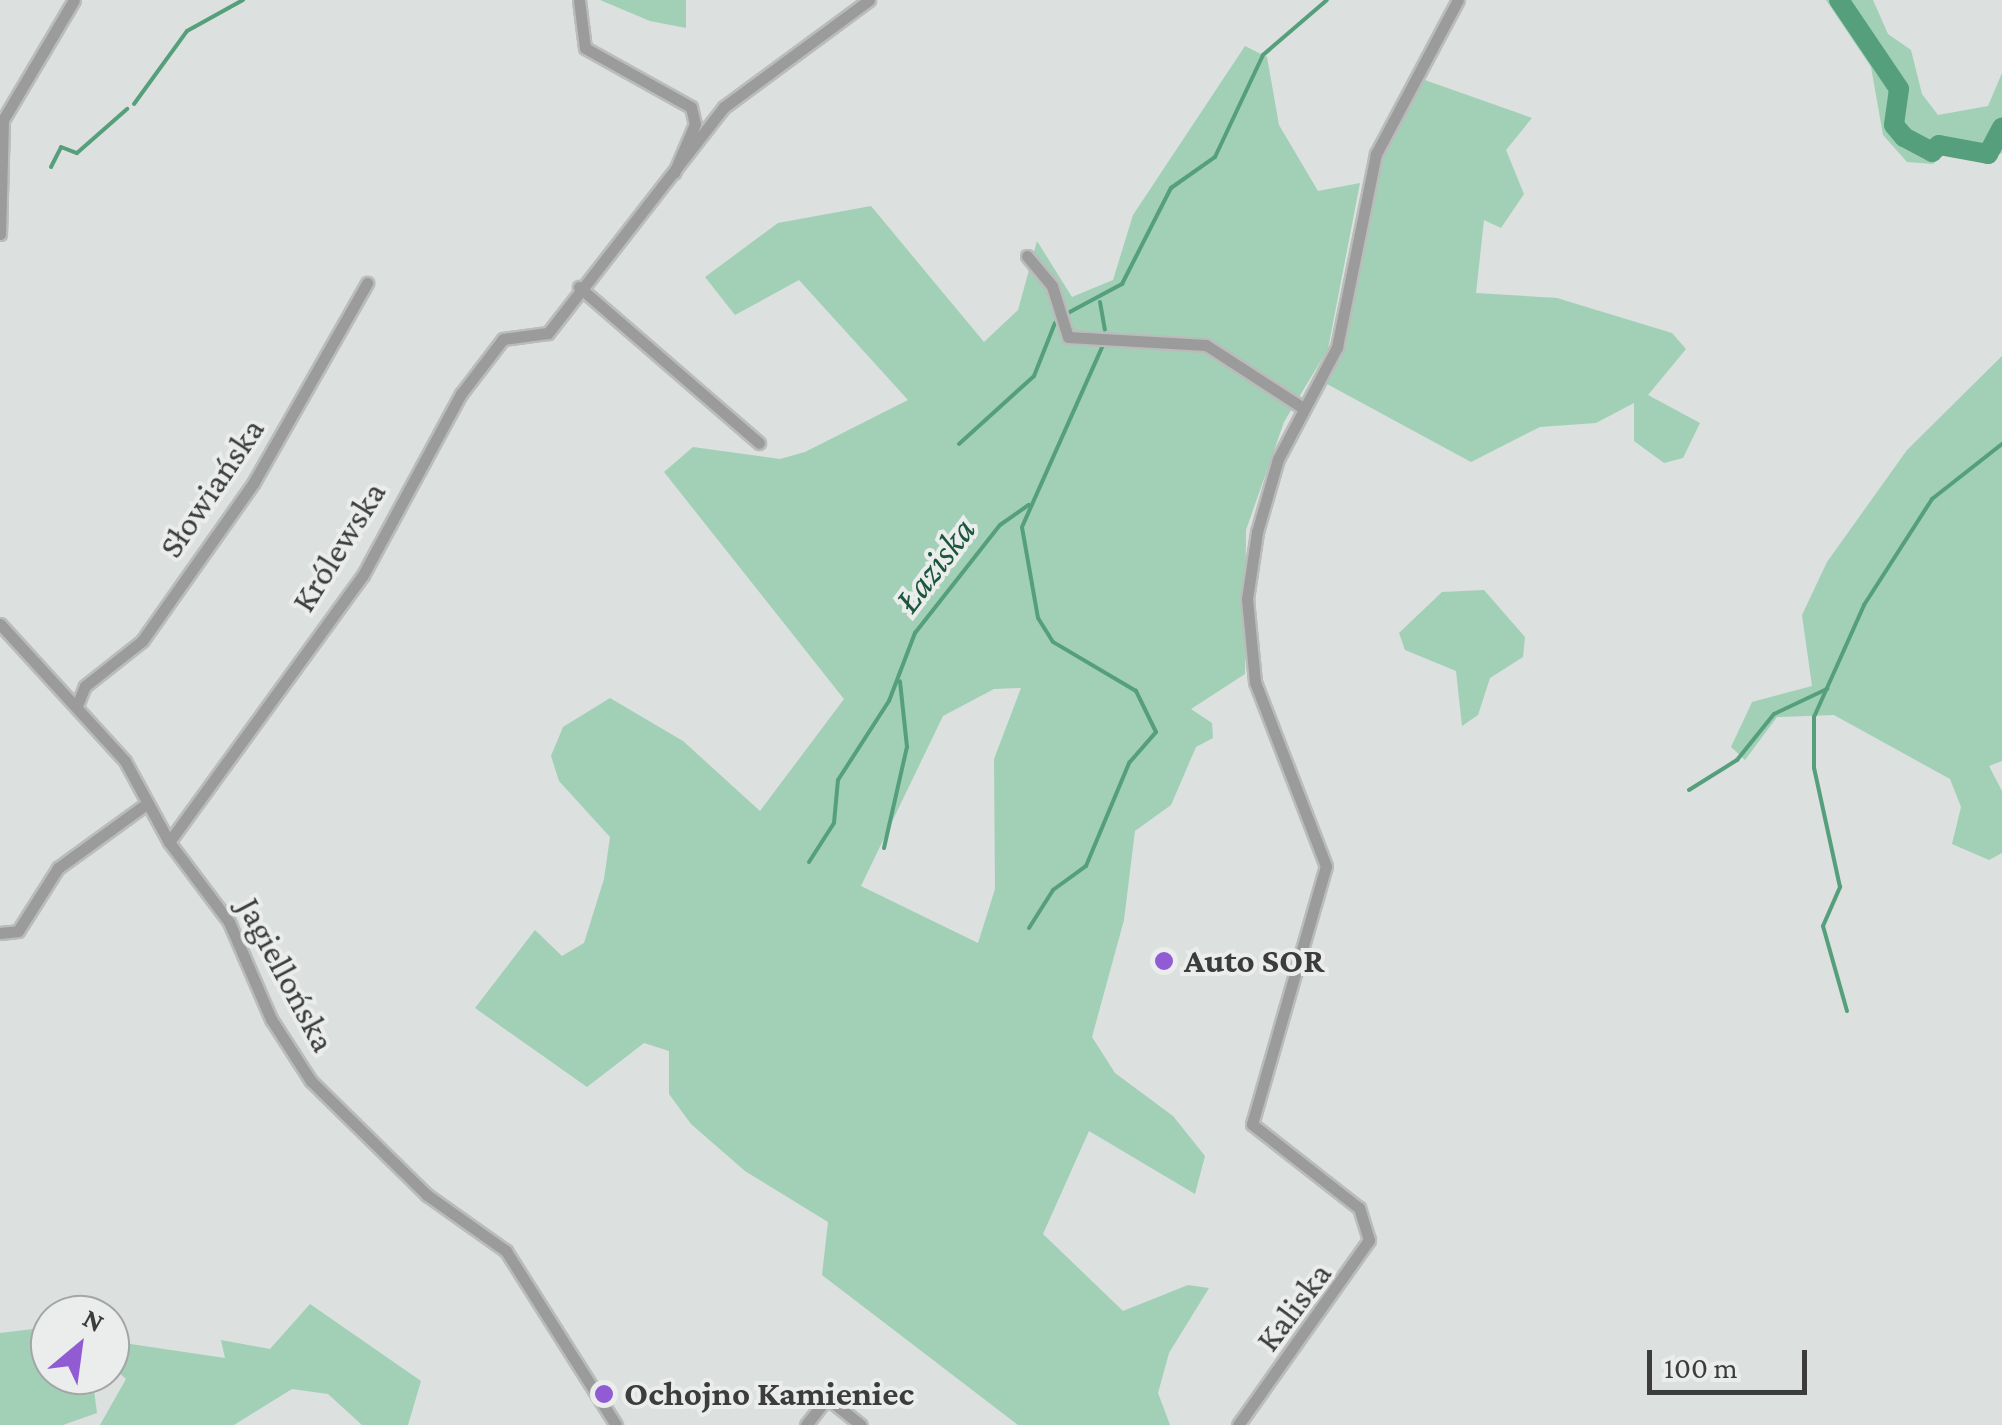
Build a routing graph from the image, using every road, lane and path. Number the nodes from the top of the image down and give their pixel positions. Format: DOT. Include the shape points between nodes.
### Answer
graph roads {
  1 [pos="74,0"];
  2 [pos="579,0"];
  3 [pos="869,0"];
  4 [pos="1458,0"];
  5 [pos="674,178"];
  6 [pos="0,234"];
  7 [pos="1027,256"];
  8 [pos="367,284"];
  9 [pos="579,288"];
  10 [pos="1303,408"];
  11 [pos="759,443"];
  12 [pos="0,624"];
  13 [pos="78,703"];
  14 [pos="146,804"];
  15 [pos="169,842"];
  16 [pos="0,933"];
  17 [pos="616,1425"];
  18 [pos="806,1425"];
  19 [pos="861,1425"];
  20 [pos="1238,1425"];
  1 -- 6 [label="street" via="3,120"];
  2 -- 5 [label="street" via="585,48 691,107 695,124"];
  3 -- 5 [label="street" via="832,35 747,86"];
  4 -- 10 [label="street" via="1383,136 1337,347"];
  5 -- 9 [label="street"];
  7 -- 10 [label="street" via="1052,286 1068,337 1206,345"];
  8 -- 13 [label="street, Słowiańska" via="254,482 142,641 85,686"];
  9 -- 11 [label="street"];
  9 -- 15 [label="street, Królewska" via="543,338 518,333 461,394 363,575"];
  10 -- 20 [label="street, Kaliska" via="1278,459 1246,599 1258,694 1326,872 1252,1124 1363,1213 1363,1260"];
  12 -- 13 [label="street, Jagiellońska"];
  13 -- 14 [label="street, Jagiellońska"];
  14 -- 15 [label="street, Jagiellońska"];
  14 -- 16 [label="street" via="58,868 18,931"];
  15 -- 17 [label="street, Jagiellońska" via="229,922 271,1018 311,1081 428,1196 506,1251"];
  18 -- 19 [label="street" via="827,1398"];
}
